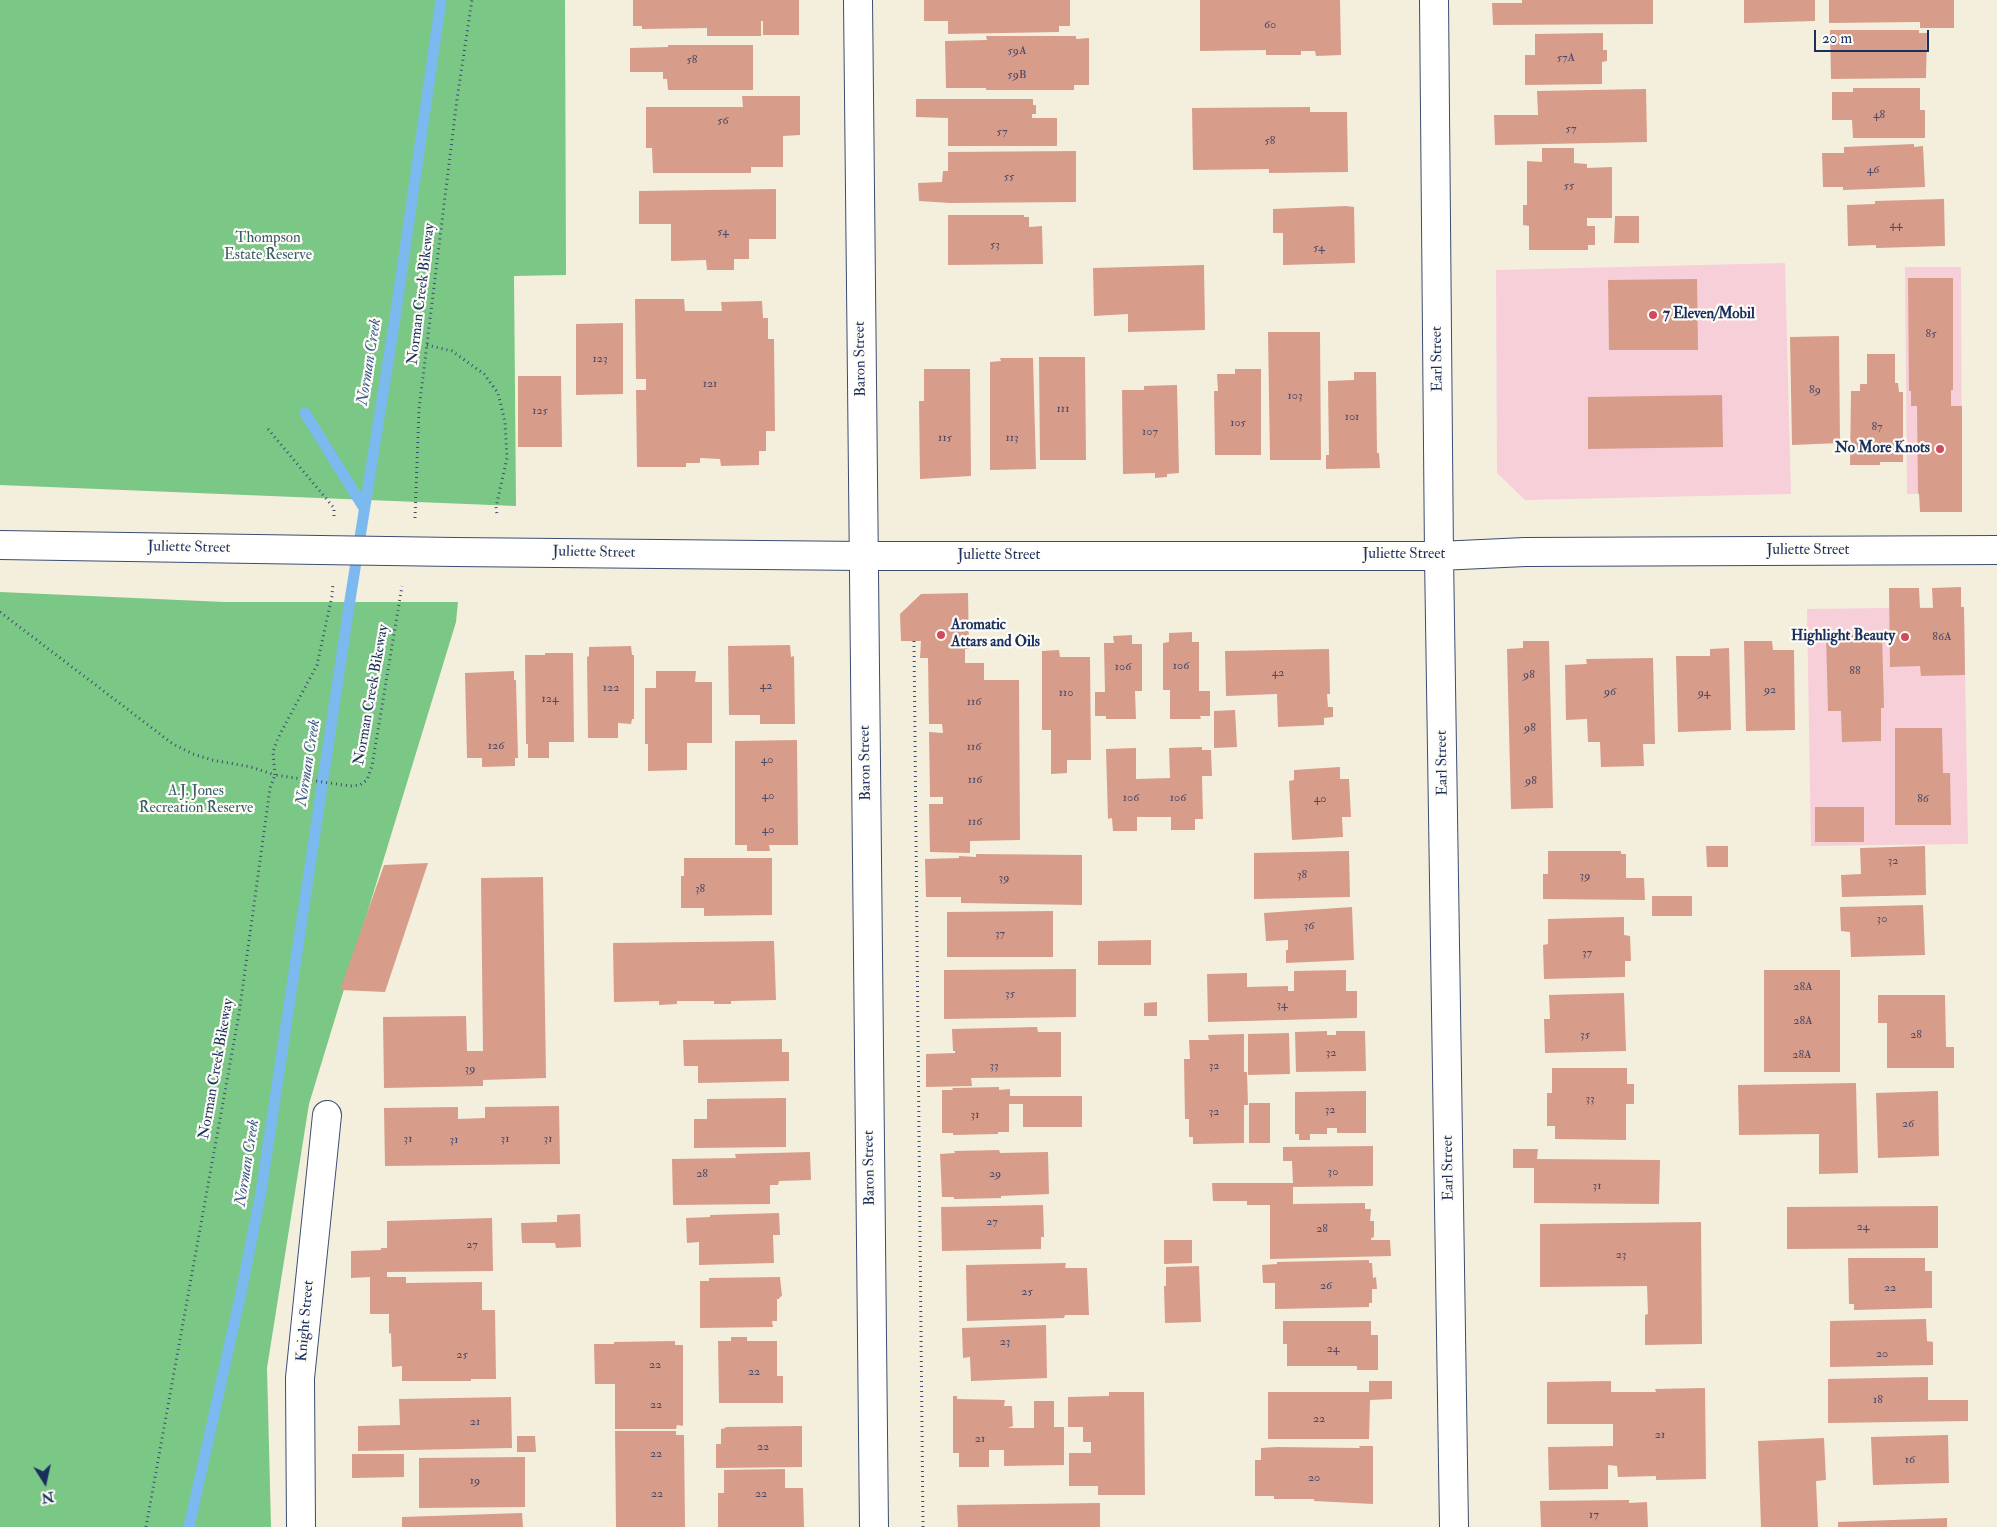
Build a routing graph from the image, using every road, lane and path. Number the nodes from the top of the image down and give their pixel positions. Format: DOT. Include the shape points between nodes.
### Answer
graph roads {
  1 [pos="472,0"];
  2 [pos="858,0"];
  3 [pos="1434,0"];
  4 [pos="427,345"];
  5 [pos="268,428"];
  6 [pos="497,515"];
  7 [pos="334,518"];
  8 [pos="414,526"];
  9 [pos="0,546"];
  10 [pos="1997,550"];
  11 [pos="864,556"];
  12 [pos="1439,556"];
  13 [pos="333,576"];
  14 [pos="404,579"];
  15 [pos="0,612"];
  16 [pos="914,641"];
  17 [pos="275,775"];
  18 [pos="327,1115"];
  19 [pos="146,1527"];
  20 [pos="301,1527"];
  21 [pos="874,1527"];
  22 [pos="923,1527"];
  23 [pos="1454,1527"];
  1 -- 4 [label="path, Norman Creek Bikeway"];
  2 -- 11 [label="main road, Baron Street"];
  3 -- 12 [label="main road, Earl Street"];
  4 -- 6 [label="path" via="452,351 484,374 498,393 506,422 507,458"];
  4 -- 8 [label="path, Norman Creek Bikeway" via="419,409"];
  5 -- 7 [label="path" via="334,508"];
  9 -- 11 [label="main road, Juliette Street, bridge"];
  10 -- 12 [label="main road, Juliette Street" via="1525,552"];
  11 -- 12 [label="main road, Juliette Street"];
  11 -- 21 [label="main road, Baron Street"];
  12 -- 23 [label="main road, Earl Street"];
  13 -- 17 [label="path" via="332,596 317,665 278,738 273,752"];
  14 -- 17 [label="path, Norman Creek Bikeway" via="367,780 350,786"];
  15 -- 17 [label="path" via="173,744 212,760"];
  16 -- 22 [label="path"];
  17 -- 19 [label="path, Norman Creek Bikeway" via="270,788 238,1014"];
  18 -- 20 [label="main road, Knight Street" via="300,1378"];
}
